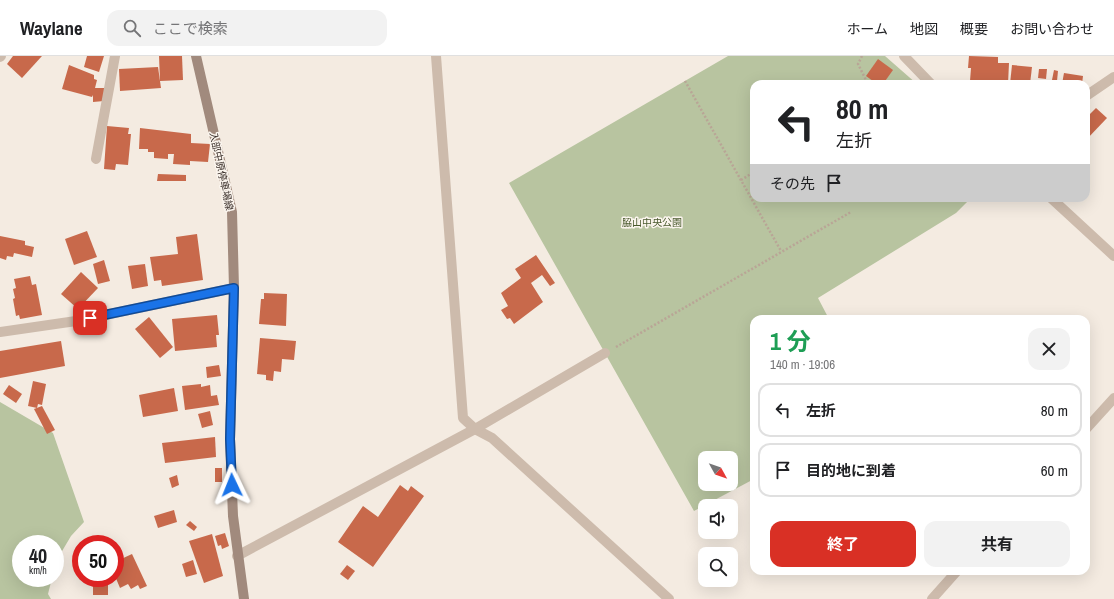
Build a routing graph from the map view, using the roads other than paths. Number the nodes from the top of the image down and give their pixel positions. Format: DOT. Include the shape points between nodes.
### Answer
graph roads {
  1 [pos="115,56"];
  2 [pos="196,56"];
  3 [pos="436,56"];
  4 [pos="904,56"];
  5 [pos="1114,77"];
  6 [pos="927,80"];
  7 [pos="1090,93"];
  8 [pos="96,159"];
  9 [pos="1055,202"];
  10 [pos="1114,256"];
  11 [pos="234,288"];
  12 [pos="0,332"];
  13 [pos="605,353"];
  14 [pos="1114,398"];
  15 [pos="1090,425"];
  16 [pos="475,429"];
  17 [pos="237,556"];
  18 [pos="953,575"];
  19 [pos="244,599"];
  20 [pos="669,599"];
  21 [pos="932,599"];
  1 -- 8 [label="street"];
  2 -- 11 [label="main road, 入部中原停車場線" via="232,212"];
  3 -- 16 [label="street" via="463,418"];
  4 -- 6 [label="street"];
  5 -- 7 [label="street"];
  9 -- 10 [label="street"];
  11 -- 12 [label="street" via="76,321"];
  11 -- 17 [label="main road, 入部中原停車場線" via="230,439"];
  13 -- 16 [label="street"];
  14 -- 15 [label="street"];
  16 -- 17 [label="street"];
  16 -- 20 [label="street" via="492,438"];
  17 -- 19 [label="main road, 入部中原停車場線"];
  18 -- 21 [label="street"];
}
